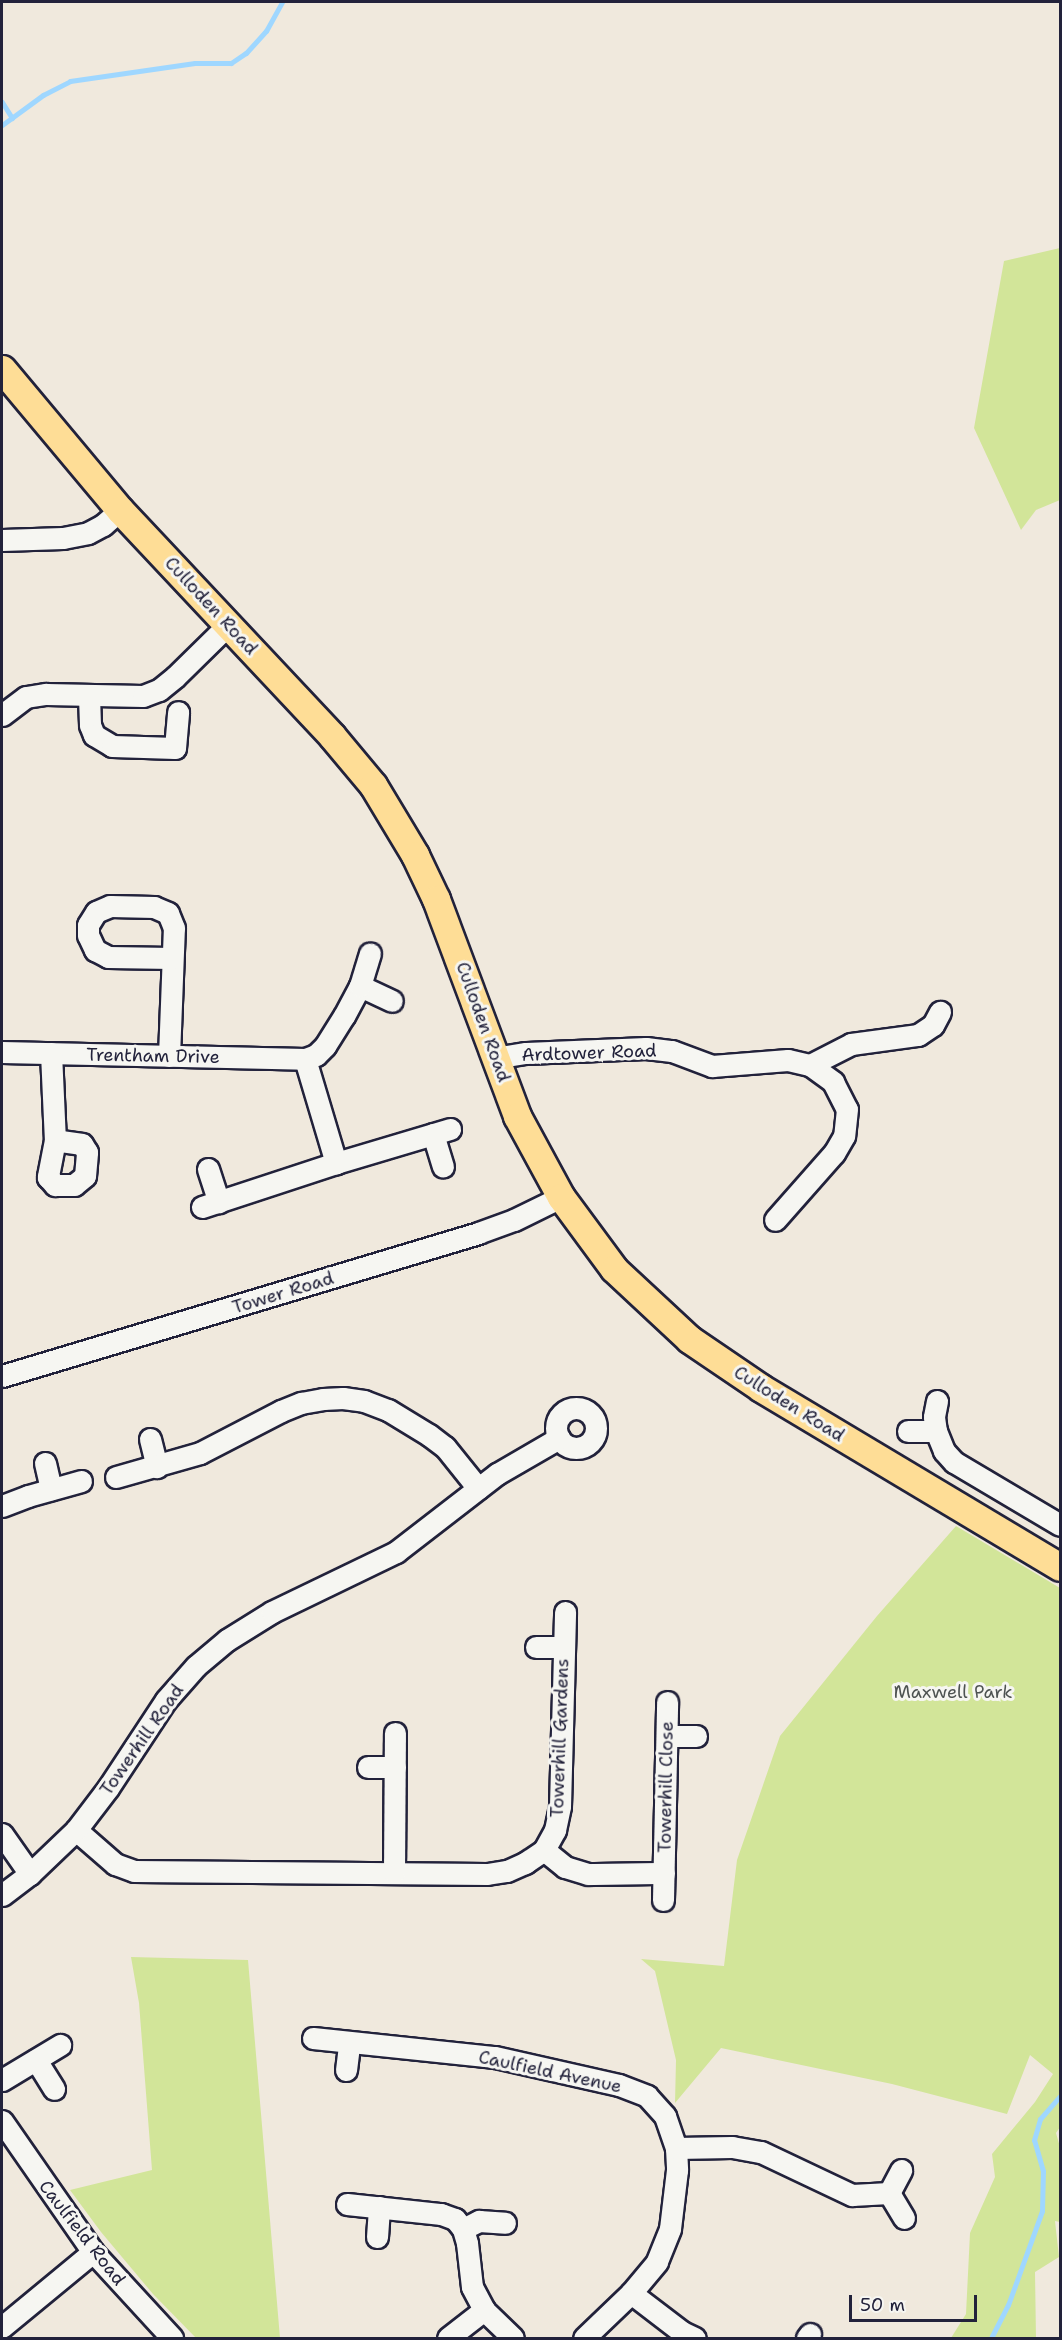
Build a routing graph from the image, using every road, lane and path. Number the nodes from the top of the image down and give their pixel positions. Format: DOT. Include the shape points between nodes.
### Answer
graph roads {
  1 [pos="2,369"];
  2 [pos="120,510"];
  3 [pos="2,540"];
  4 [pos="229,624"];
  5 [pos="89,696"];
  6 [pos="178,712"];
  7 [pos="2,715"];
  8 [pos="370,954"];
  9 [pos="172,958"];
  10 [pos="360,986"];
  11 [pos="392,1001"];
  12 [pos="940,1012"];
  13 [pos="2,1052"];
  14 [pos="51,1053"];
  15 [pos="169,1056"];
  16 [pos="494,1058"];
  17 [pos="305,1059"];
  18 [pos="810,1065"];
  19 [pos="55,1140"];
  20 [pos="336,1163"];
  21 [pos="443,1167"];
  22 [pos="208,1169"];
  23 [pos="561,1197"];
  24 [pos="776,1220"];
  25 [pos="2,1376"];
  26 [pos="937,1401"];
  27 [pos="908,1431"];
  28 [pos="936,1431"];
  29 [pos="559,1438"];
  30 [pos="150,1439"];
  31 [pos="45,1463"];
  32 [pos="157,1467"];
  33 [pos="116,1477"];
  34 [pos="81,1481"];
  35 [pos="478,1488"];
  36 [pos="51,1489"];
  37 [pos="2,1506"];
  38 [pos="1060,1525"];
  39 [pos="1060,1567"];
  40 [pos="565,1612"];
  41 [pos="536,1647"];
  42 [pos="564,1647"];
  43 [pos="667,1702"];
  44 [pos="394,1733"];
  45 [pos="667,1736"];
  46 [pos="696,1736"];
  47 [pos="368,1767"];
  48 [pos="395,1767"];
  49 [pos="76,1830"];
  50 [pos="2,1834"];
  51 [pos="544,1850"];
  52 [pos="394,1872"];
  53 [pos="664,1873"];
  54 [pos="30,1874"];
  55 [pos="2,1895"];
  56 [pos="663,1900"];
  57 [pos="313,2038"];
  58 [pos="349,2044"];
  59 [pos="60,2045"];
  60 [pos="36,2060"];
  61 [pos="346,2070"];
  62 [pos="2,2080"];
  63 [pos="54,2088"];
  64 [pos="2,2121"];
  65 [pos="676,2148"];
  66 [pos="901,2170"];
  67 [pos="888,2193"];
  68 [pos="347,2204"];
  69 [pos="379,2207"];
  70 [pos="904,2218"];
  71 [pos="505,2223"];
  72 [pos="463,2229"];
  73 [pos="377,2237"];
  74 [pos="93,2252"];
  75 [pos="632,2293"];
  76 [pos="484,2310"];
  77 [pos="2,2328"];
  78 [pos="172,2338"];
  79 [pos="448,2338"];
  80 [pos="513,2338"];
  81 [pos="584,2338"];
  82 [pos="695,2338"];
  1 -- 2 [label="main road, Culloden Road"];
  2 -- 3 [label="street" via="88,533"];
  2 -- 4 [label="main road, Culloden Road"];
  4 -- 5 [label="street" via="159,690 143,696"];
  4 -- 16 [label="main road, Culloden Road" via="373,785 436,899"];
  5 -- 6 [label="street" via="94,735 112,746 175,748"];
  5 -- 7 [label="street" via="26,697"];
  8 -- 10 [label="street"];
  9 -- 15 [label="street"];
  10 -- 11 [label="street"];
  10 -- 17 [label="street" via="325,1046"];
  12 -- 18 [label="street" via="933,1025 918,1035 851,1044"];
  13 -- 14 [label="street, Trentham Drive"];
  14 -- 15 [label="street, Trentham Drive"];
  14 -- 19 [label="street"];
  15 -- 17 [label="street, Trentham Drive"];
  16 -- 18 [label="street, Ardtower Road" via="646,1048 672,1051 712,1066 788,1060"];
  16 -- 23 [label="main road, Culloden Road" via="517,1116"];
  17 -- 20 [label="street"];
  18 -- 24 [label="street, Ardtower Road" via="833,1082 847,1109 844,1136"];
  20 -- 21 [label="street" via="441,1131"];
  20 -- 22 [label="street" via="210,1205"];
  23 -- 25 [label="street, Tower Road" via="478,1233"];
  23 -- 39 [label="main road, Culloden Road" via="614,1269 689,1339 761,1388"];
  26 -- 28 [label="street"];
  27 -- 28 [label="street"];
  28 -- 38 [label="street" via="944,1451 954,1462"];
  29 -- 35 [label="street, Towerhill Road"];
  30 -- 32 [label="street"];
  31 -- 36 [label="street"];
  32 -- 33 [label="street"];
  32 -- 35 [label="street" via="222,1443 291,1407 323,1398 344,1398 388,1410 429,1435 445,1447"];
  34 -- 36 [label="street"];
  35 -- 49 [label="street, Towerhill Road" via="396,1552 272,1612 196,1666 166,1700"];
  36 -- 37 [label="street"];
  40 -- 42 [label="street, Towerhill Gardens"];
  41 -- 42 [label="street"];
  42 -- 51 [label="street, Towerhill Gardens" via="560,1806 555,1830"];
  43 -- 45 [label="street, Towerhill Close"];
  44 -- 48 [label="street"];
  45 -- 46 [label="street"];
  45 -- 53 [label="street, Towerhill Close"];
  47 -- 48 [label="street"];
  48 -- 52 [label="street"];
  49 -- 52 [label="street" via="115,1864 134,1871"];
  49 -- 54 [label="street, Towerhill Road"];
  50 -- 54 [label="street"];
  51 -- 52 [label="street" via="507,1871 487,1874"];
  51 -- 53 [label="street, Towerhill Close" via="565,1867 588,1874"];
  53 -- 56 [label="street, Towerhill Close"];
  54 -- 55 [label="street, Towerhill Road"];
  57 -- 58 [label="street, Caulfield Avenue"];
  58 -- 61 [label="street"];
  58 -- 65 [label="street, Caulfield Avenue" via="495,2057 619,2085 647,2096 664,2116"];
  59 -- 60 [label="street"];
  60 -- 62 [label="street"];
  60 -- 63 [label="street"];
  64 -- 74 [label="street, Caulfield Road"];
  65 -- 67 [label="street" via="732,2147 761,2152 852,2194"];
  65 -- 75 [label="street, Caulfield Avenue" via="670,2229 657,2262"];
  66 -- 67 [label="street"];
  67 -- 70 [label="street"];
  68 -- 69 [label="street"];
  69 -- 72 [label="street" via="441,2214 455,2219"];
  69 -- 73 [label="street"];
  71 -- 72 [label="street" via="479,2221"];
  72 -- 76 [label="street" via="472,2287"];
  74 -- 77 [label="street"];
  74 -- 78 [label="street, Caulfield Road"];
  75 -- 81 [label="street, Caulfield Avenue"];
  75 -- 82 [label="street"];
  76 -- 79 [label="street"];
  76 -- 80 [label="street"];
}
